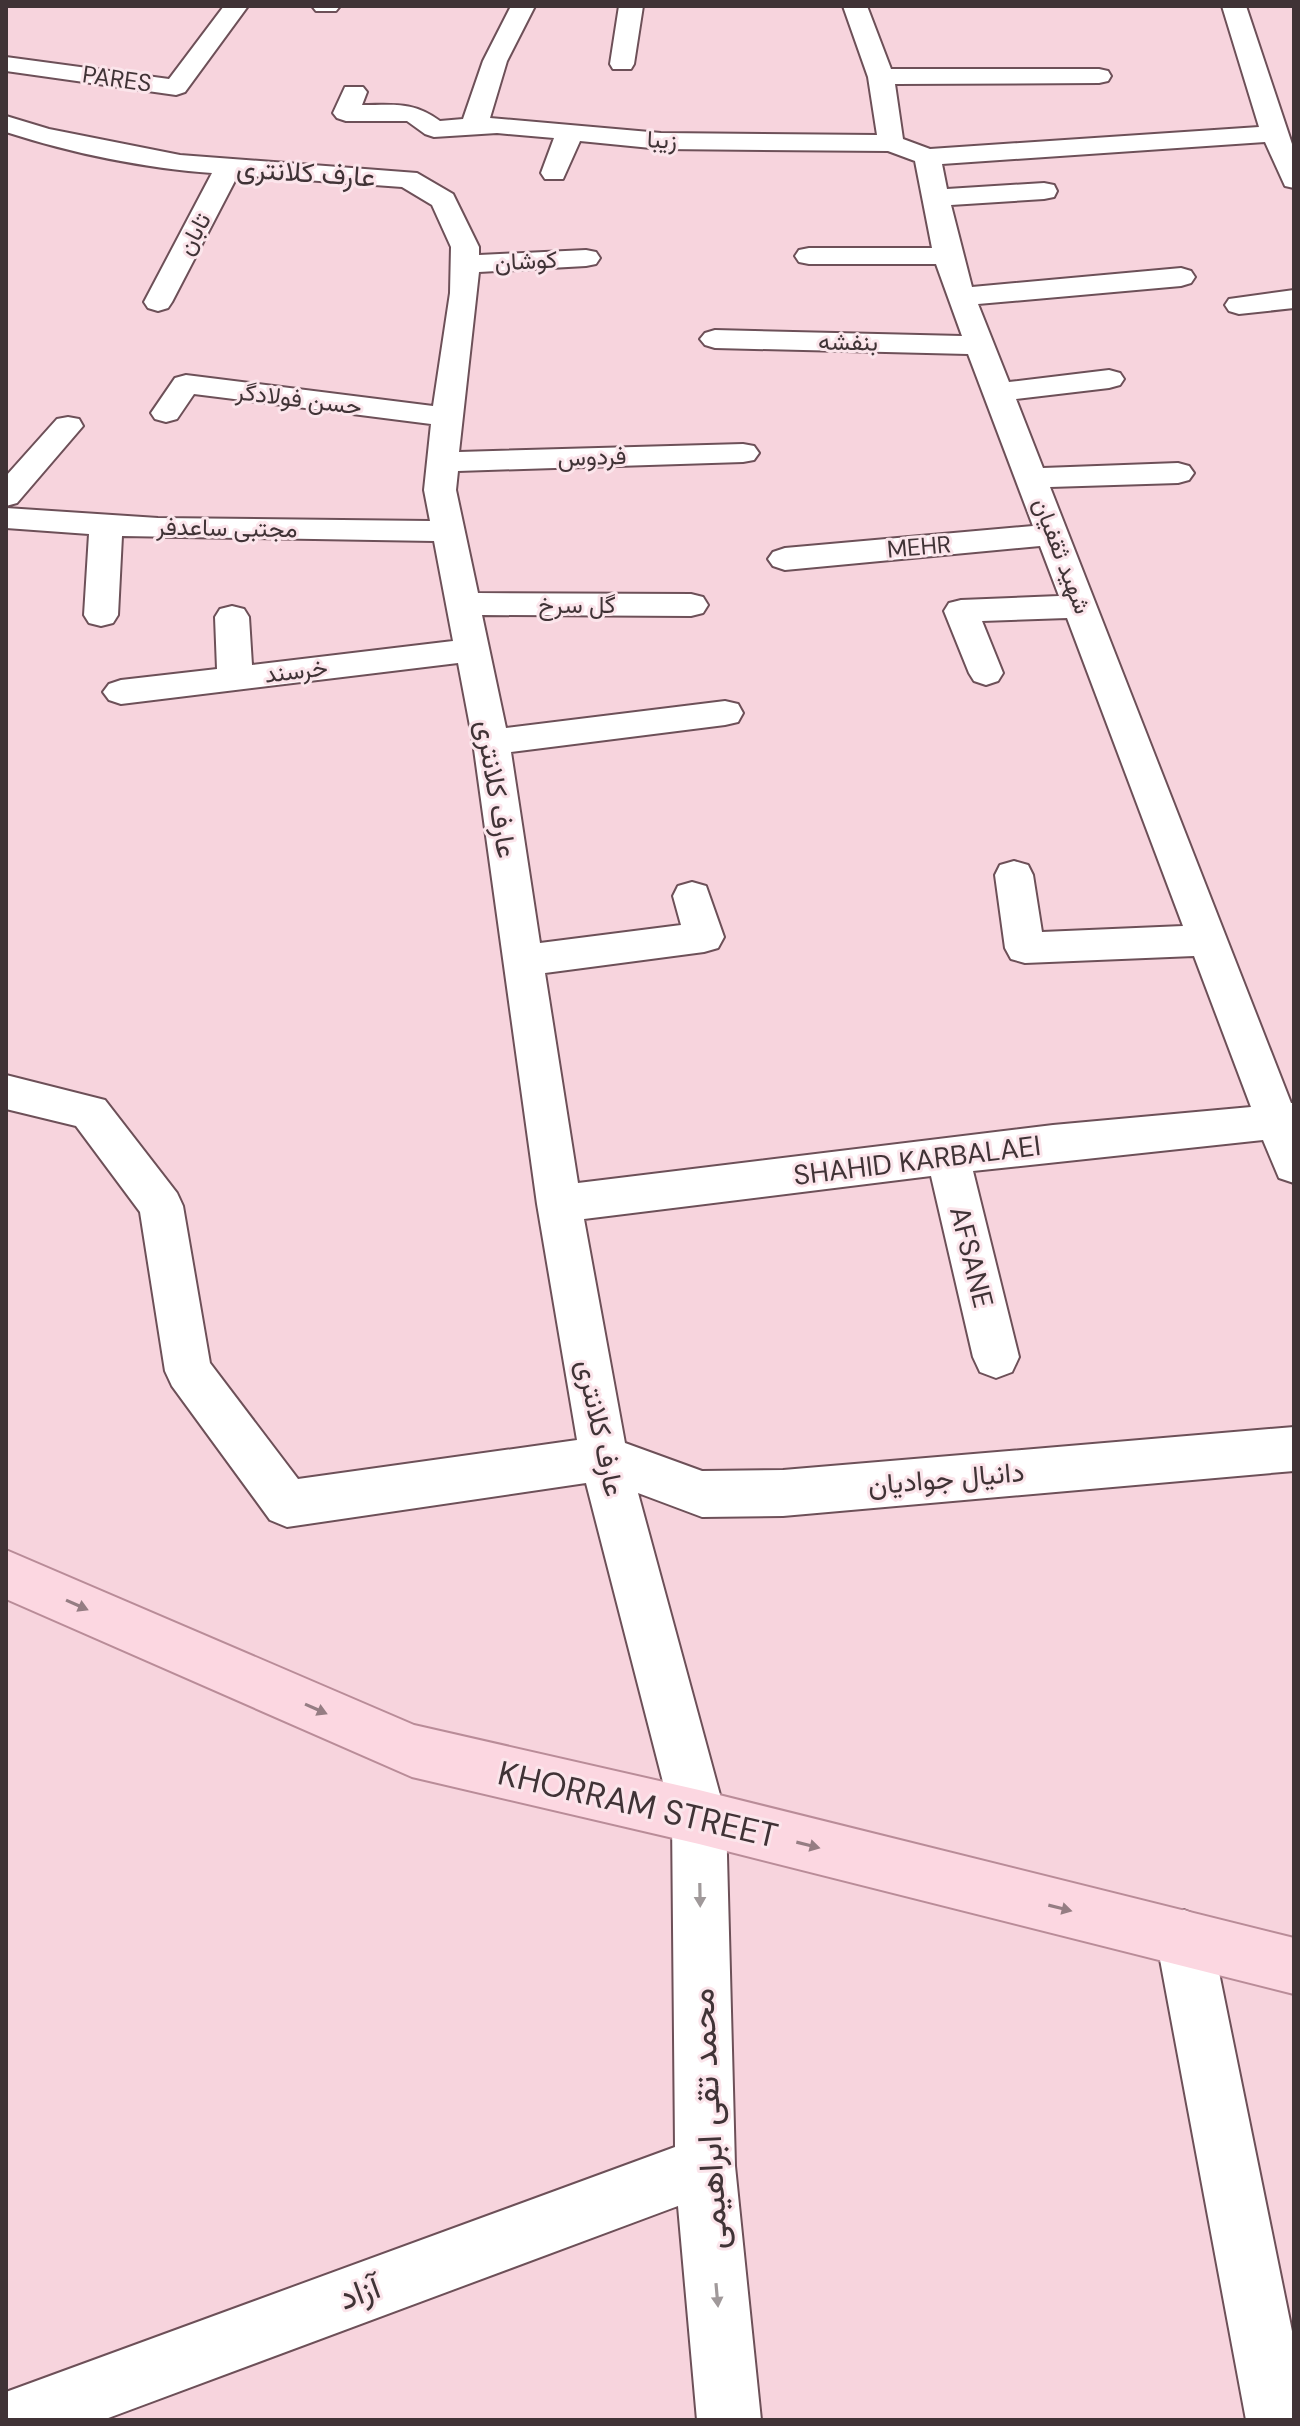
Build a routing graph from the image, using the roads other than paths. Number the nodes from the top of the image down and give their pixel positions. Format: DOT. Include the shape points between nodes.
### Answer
graph roads {
  1 [pos="236,6"];
  2 [pos="523,6"];
  3 [pos="631,6"];
  4 [pos="855,6"];
  5 [pos="1234,6"];
  6 [pos="6,64"];
  7 [pos="622,64"];
  8 [pos="1099,76"];
  9 [pos="881,77"];
  10 [pos="354,92"];
  11 [pos="1294,103"];
  12 [pos="1264,104"];
  13 [pos="474,126"];
  14 [pos="588,127"];
  15 [pos="434,129"];
  16 [pos="11,132"];
  17 [pos="1274,134"];
  18 [pos="891,143"];
  19 [pos="927,157"];
  20 [pos="229,167"];
  21 [pos="1292,170"];
  22 [pos="554,173"];
  23 [pos="418,184"];
  24 [pos="1044,191"];
  25 [pos="937,198"];
  26 [pos="809,256"];
  27 [pos="948,256"];
  28 [pos="586,258"];
  29 [pos="465,264"];
  30 [pos="1181,277"];
  31 [pos="962,297"];
  32 [pos="1294,299"];
  33 [pos="158,302"];
  34 [pos="1239,305"];
  35 [pos="715,339"];
  36 [pos="980,345"];
  37 [pos="1109,379"];
  38 [pos="998,392"];
  39 [pos="166,413"];
  40 [pos="446,417"];
  41 [pos="68,426"];
  42 [pos="6,451"];
  43 [pos="743,453"];
  44 [pos="38,459"];
  45 [pos="442,462"];
  46 [pos="1178,473"];
  47 [pos="1032,478"];
  48 [pos="6,496"];
  49 [pos="6,518"];
  50 [pos="106,525"];
  51 [pos="448,531"];
  52 [pos="1054,534"];
  53 [pos="785,559"];
  54 [pos="463,604"];
  55 [pos="691,605"];
  56 [pos="1081,606"];
  57 [pos="101,615"];
  58 [pos="232,617"];
  59 [pos="472,650"];
  60 [pos="986,673"];
  61 [pos="235,678"];
  62 [pos="121,692"];
  63 [pos="725,713"];
  64 [pos="491,742"];
  65 [pos="1014,875"];
  66 [pos="692,896"];
  67 [pos="1206,940"];
  68 [pos="523,961"];
  69 [pos="6,1092"];
  70 [pos="1284,1120"];
  71 [pos="948,1156"];
  72 [pos="1294,1165"];
  73 [pos="559,1204"];
  74 [pos="996,1357"];
  75 [pos="1294,1449"];
  76 [pos="604,1458"];
  77 [pos="6,1574"];
  78 [pos="699,1817"];
  79 [pos="1184,1938"];
  80 [pos="1294,1966"];
  81 [pos="705,2166"];
  82 [pos="17,2420"];
  83 [pos="729,2420"];
  84 [pos="1278,2420"];
  1 -- 6 [label="street, PARES" via="186,94"];
  2 -- 13 [label="street" via="495,61"];
  3 -- 7 [label="street"];
  4 -- 9 [label="street"];
  5 -- 12 [label="street"];
  8 -- 9 [label="street"];
  9 -- 18 [label="street"];
  10 -- 15 [label="street" via="346,113 413,113"];
  11 -- 12 [label="street"];
  12 -- 17 [label="street"];
  13 -- 14 [label="street, زیبا"];
  13 -- 15 [label="street, زیبا"];
  14 -- 18 [label="street, زیبا" via="661,141 734,129"];
  14 -- 22 [label="street"];
  15 -- 23 [label="street"];
  16 -- 20 [label="street, عارف کلانتری"];
  17 -- 19 [label="street"];
  17 -- 21 [label="street"];
  18 -- 19 [label="street"];
  19 -- 25 [label="street, شهید ثقفیان"];
  20 -- 23 [label="street, عارف کلانتری" via="408,179"];
  20 -- 33 [label="street, تابان"];
  23 -- 29 [label="street, عارف کلانتری" via="443,200 465,247"];
  24 -- 25 [label="street"];
  25 -- 27 [label="street, شهید ثقفیان"];
  26 -- 27 [label="street"];
  27 -- 31 [label="street, شهید ثقفیان"];
  28 -- 29 [label="street, کوشان"];
  29 -- 40 [label="street, عارف کلانتری"];
  30 -- 31 [label="street"];
  31 -- 36 [label="street, شهید ثقفیان"];
  32 -- 34 [label="street"];
  35 -- 36 [label="street, بنفشه"];
  36 -- 38 [label="street, شهید ثقفیان"];
  37 -- 38 [label="street"];
  38 -- 47 [label="street, شهید ثقفیان"];
  39 -- 40 [label="street, حسن فولادگر" via="186,384"];
  40 -- 45 [label="street, عارف کلانتری"];
  41 -- 44 [label="street"];
  42 -- 44 [label="street"];
  43 -- 45 [label="street, فردوس"];
  44 -- 48 [label="street"];
  45 -- 51 [label="street, عارف کلانتری" via="440,490"];
  46 -- 47 [label="street"];
  47 -- 52 [label="street, شهید ثقفیان"];
  49 -- 50 [label="street, مجتبی ساعدفر"];
  50 -- 51 [label="street, مجتبی ساعدفر" via="248,515"];
  50 -- 57 [label="street"];
  51 -- 54 [label="street, عارف کلانتری"];
  52 -- 53 [label="street, MEHR"];
  52 -- 56 [label="street, شهید ثقفیان"];
  54 -- 55 [label="street, گل سرخ"];
  54 -- 59 [label="street, عارف کلانتری"];
  56 -- 60 [label="street" via="961,611"];
  56 -- 67 [label="street, شهید ثقفیان"];
  58 -- 61 [label="street"];
  59 -- 61 [label="street, خرسند"];
  59 -- 64 [label="street, عارف کلانتری"];
  61 -- 62 [label="street, خرسند"];
  63 -- 64 [label="street"];
  64 -- 68 [label="street, عارف کلانتری"];
  65 -- 67 [label="street" via="1025,948"];
  66 -- 68 [label="street" via="704,937"];
  67 -- 70 [label="street, شهید ثقفیان"];
  68 -- 73 [label="street, عارف کلانتری"];
  69 -- 76 [label="street" via="90,1112 161,1206 188,1371 287,1504"];
  70 -- 71 [label="street, SHAHID KARBALAEI"];
  70 -- 72 [label="street, شهید ثقفیان"];
  71 -- 73 [label="street, SHAHID KARBALAEI"];
  71 -- 74 [label="street, AFSANE"];
  73 -- 76 [label="street, عارف کلانتری"];
  75 -- 76 [label="street, دانیال جوادیان" via="783,1493 702,1494"];
  76 -- 78 [label="street, عارف کلانتری"];
  77 -- 78 [label="main road, KHORRAM STREET, one-way" via="412,1751"];
  78 -- 79 [label="main road, KHORRAM STREET, one-way"];
  78 -- 81 [label="street, محمد تقی ابراهیمی, one-way"];
  79 -- 80 [label="main road, KHORRAM STREET"];
  79 -- 84 [label="street"];
  81 -- 82 [label="street, آزاد"];
  81 -- 83 [label="street, محمد تقی ابراهیمی, one-way"];
}
